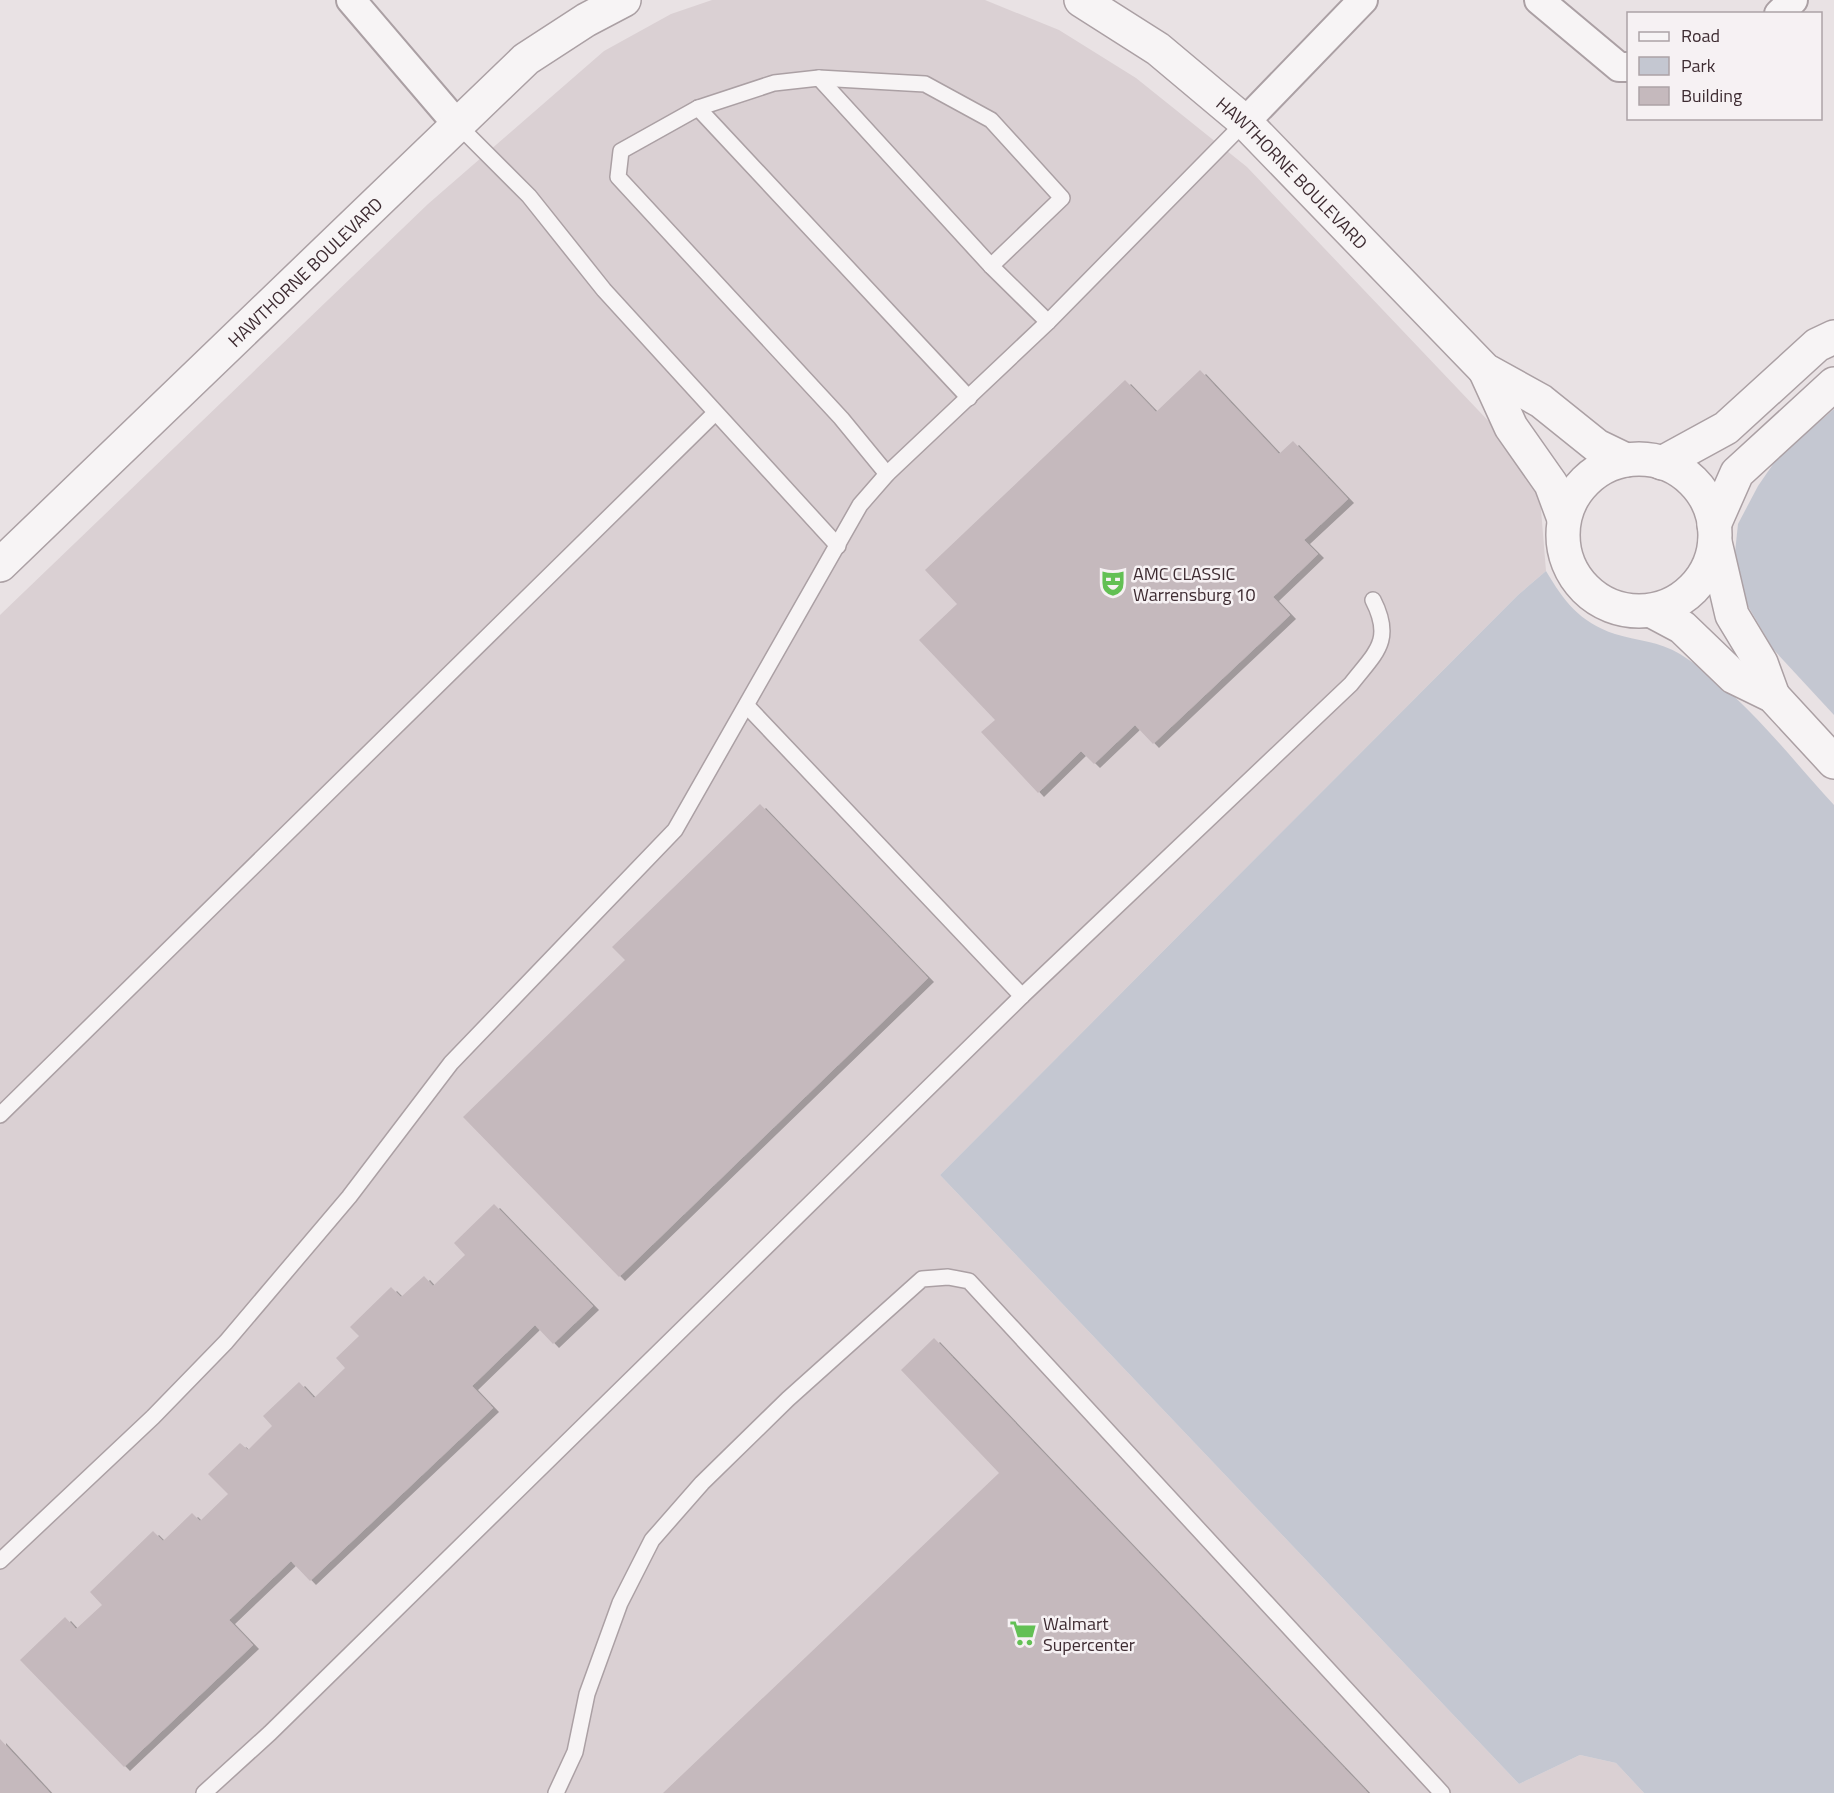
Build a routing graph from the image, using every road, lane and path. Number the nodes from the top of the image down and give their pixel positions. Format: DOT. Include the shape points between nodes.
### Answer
graph roads {
  1 [pos="351,0"];
  2 [pos="624,0"];
  3 [pos="1081,0"];
  4 [pos="1364,0"];
  5 [pos="1539,0"];
  6 [pos="1793,0"];
  7 [pos="1781,12"];
  8 [pos="1627,67"];
  9 [pos="819,78"];
  10 [pos="698,108"];
  11 [pos="1245,122"];
  12 [pos="457,124"];
  13 [pos="991,266"];
  14 [pos="1048,322"];
  15 [pos="1834,337"];
  16 [pos="1485,370"];
  17 [pos="1834,384"];
  18 [pos="969,398"];
  19 [pos="714,414"];
  20 [pos="1626,460"];
  21 [pos="1662,463"];
  22 [pos="887,474"];
  23 [pos="1564,519"];
  24 [pos="1715,533"];
  25 [pos="838,546"];
  26 [pos="0,565"];
  27 [pos="1373,600"];
  28 [pos="1652,611"];
  29 [pos="1773,696"];
  30 [pos="747,706"];
  31 [pos="1834,762"];
  32 [pos="1022,996"];
  33 [pos="0,1116"];
  34 [pos="0,1561"];
  35 [pos="204,1793"];
  36 [pos="556,1793"];
  37 [pos="1442,1793"];
  1 -- 12 [label="street"];
  2 -- 12 [label="street, HAWTHORNE BOULEVARD" via="526,59"];
  3 -- 11 [label="street, HAWTHORNE BOULEVARD" via="1158,49"];
  4 -- 11 [label="street"];
  5 -- 8 [label="street" via="1619,66"];
  6 -- 7 [label="street"];
  9 -- 10 [label="lane" via="774,83"];
  9 -- 13 [label="lane"];
  9 -- 13 [label="lane" via="925,84 992,120 1062,198"];
  10 -- 18 [label="lane"];
  10 -- 22 [label="lane" via="621,151 618,177 841,418"];
  11 -- 14 [label="lane"];
  11 -- 16 [label="street, HAWTHORNE BOULEVARD"];
  12 -- 19 [label="lane" via="529,196 604,290"];
  12 -- 26 [label="street, HAWTHORNE BOULEVARD"];
  13 -- 14 [label="lane"];
  14 -- 18 [label="lane"];
  15 -- 21 [label="street" via="1817,345 1726,428"];
  16 -- 20 [label="street, HAWTHORNE BOULEVARD" via="1541,400 1597,446"];
  16 -- 23 [label="street, HAWTHORNE BOULEVARD" via="1510,427 1551,484"];
  17 -- 24 [label="street" via="1737,473"];
  18 -- 22 [label="lane"];
  19 -- 25 [label="lane"];
  19 -- 33 [label="lane"];
  20 -- 21 [label="street"];
  20 -- 23 [label="street" via="1604,467 1586,480 1572,498"];
  21 -- 24 [label="street" via="1682,472 1698,487 1708,504"];
  22 -- 25 [label="lane" via="860,505"];
  23 -- 28 [label="street" via="1567,560 1583,588 1603,603 1627,611"];
  24 -- 28 [label="street" via="1709,566 1695,587 1676,602"];
  24 -- 29 [label="street" via="1732,615 1761,663"];
  25 -- 30 [label="lane"];
  27 -- 32 [label="lane" via="1383,618 1381,645 1351,684"];
  28 -- 29 [label="street" via="1682,627 1734,677"];
  29 -- 31 [label="street"];
  30 -- 32 [label="lane"];
  30 -- 34 [label="lane" via="675,830 451,1063 363,1180 226,1342 153,1417"];
  32 -- 35 [label="lane"];
  36 -- 37 [label="lane" via="575,1752 587,1694 620,1603 652,1540 702,1483 788,1399 922,1279 948,1277 969,1281"];
}
